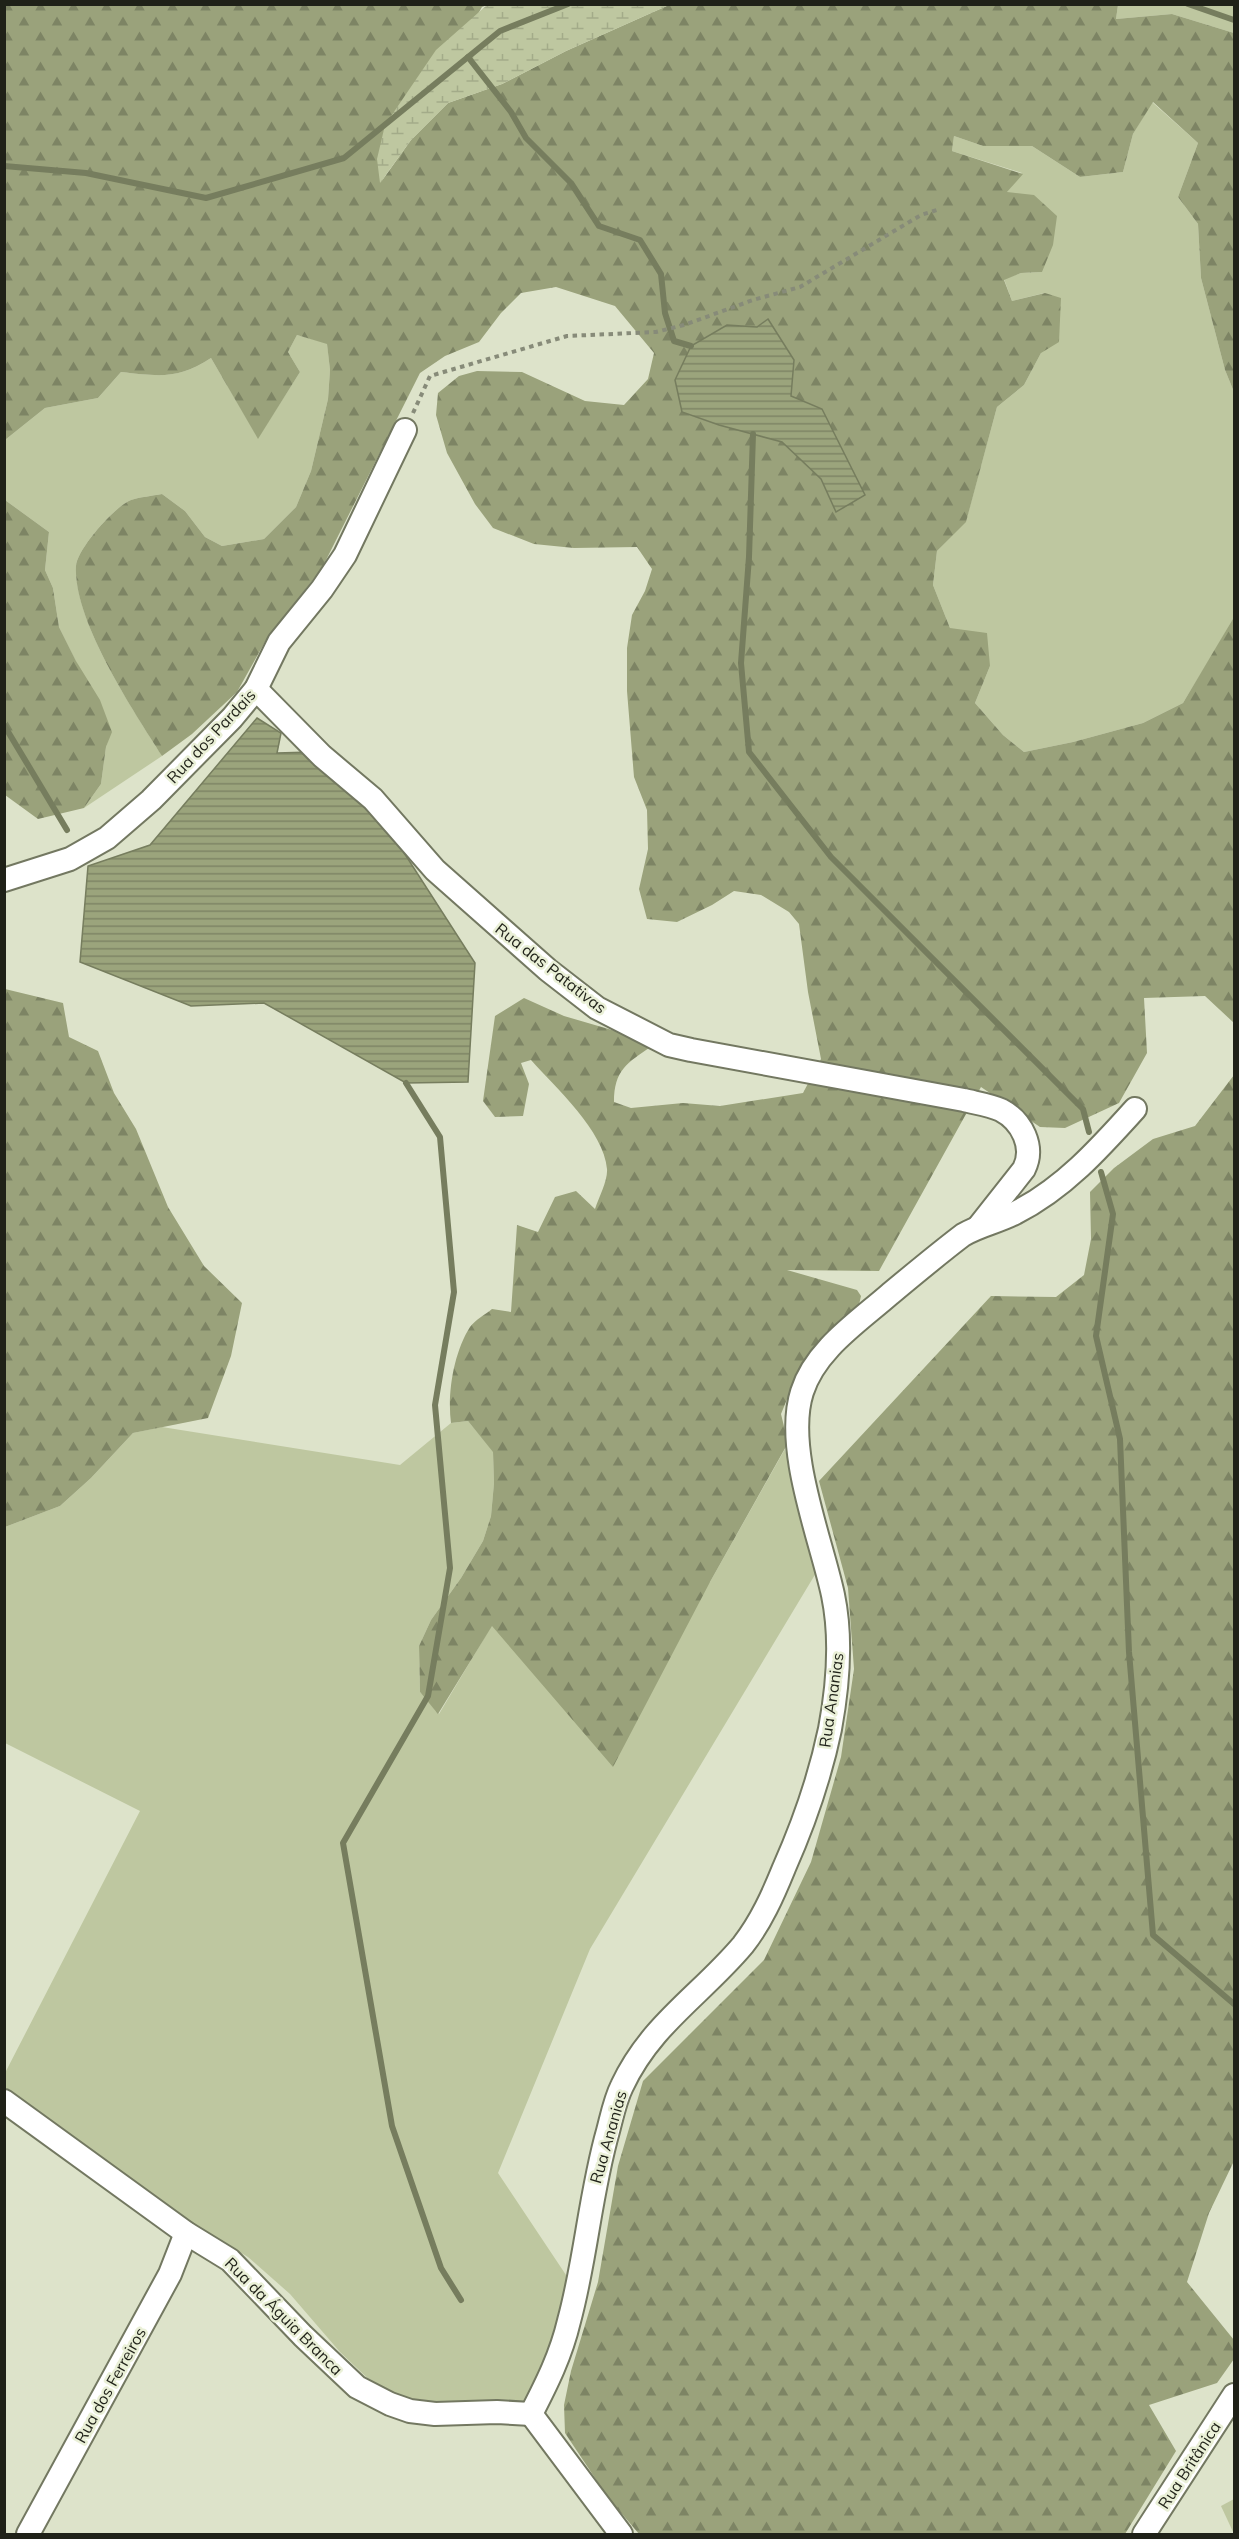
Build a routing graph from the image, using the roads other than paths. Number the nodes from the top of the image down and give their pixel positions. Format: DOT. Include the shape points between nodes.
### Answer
graph roads {
  1 [pos="405,430"];
  2 [pos="256,689"];
  3 [pos="4,880"];
  4 [pos="1135,1109"];
  5 [pos="979,1226"];
  6 [pos="4,2101"];
  7 [pos="186,2233"];
  8 [pos="1234,2395"];
  9 [pos="531,2414"];
  10 [pos="28,2535"];
  11 [pos="621,2535"];
  12 [pos="1144,2535"];
  1 -- 2 [label="street, Rua dos Pardais" via="345,555 279,642"];
  2 -- 3 [label="street, Rua dos Pardais" via="203,750 107,838 70,859"];
  2 -- 5 [label="street, Rua das Patativas" via="322,756 373,799 435,870 597,1008 669,1045 964,1100 993,1107 1010,1117 1026,1138 1028,1161"];
  4 -- 5 [label="street, Rua Ananias" via="1063,1182 1013,1214"];
  5 -- 9 [label="street, Rua Ananias" via="945,1248 852,1326 829,1349 802,1389 797,1408 798,1450 838,1627 831,1726 814,1792 770,1901 743,1945 636,2057 619,2091 591,2198 570,2318 557,2362"];
  6 -- 7 [label="street, Rua da Águia Branca"];
  7 -- 9 [label="street, Rua da Águia Branca" via="230,2260 357,2387 410,2411"];
  7 -- 10 [label="street, Rua dos Ferreiros" via="170,2274"];
  8 -- 12 [label="street, Rua Britânica"];
  9 -- 11 [label="street"];
}
